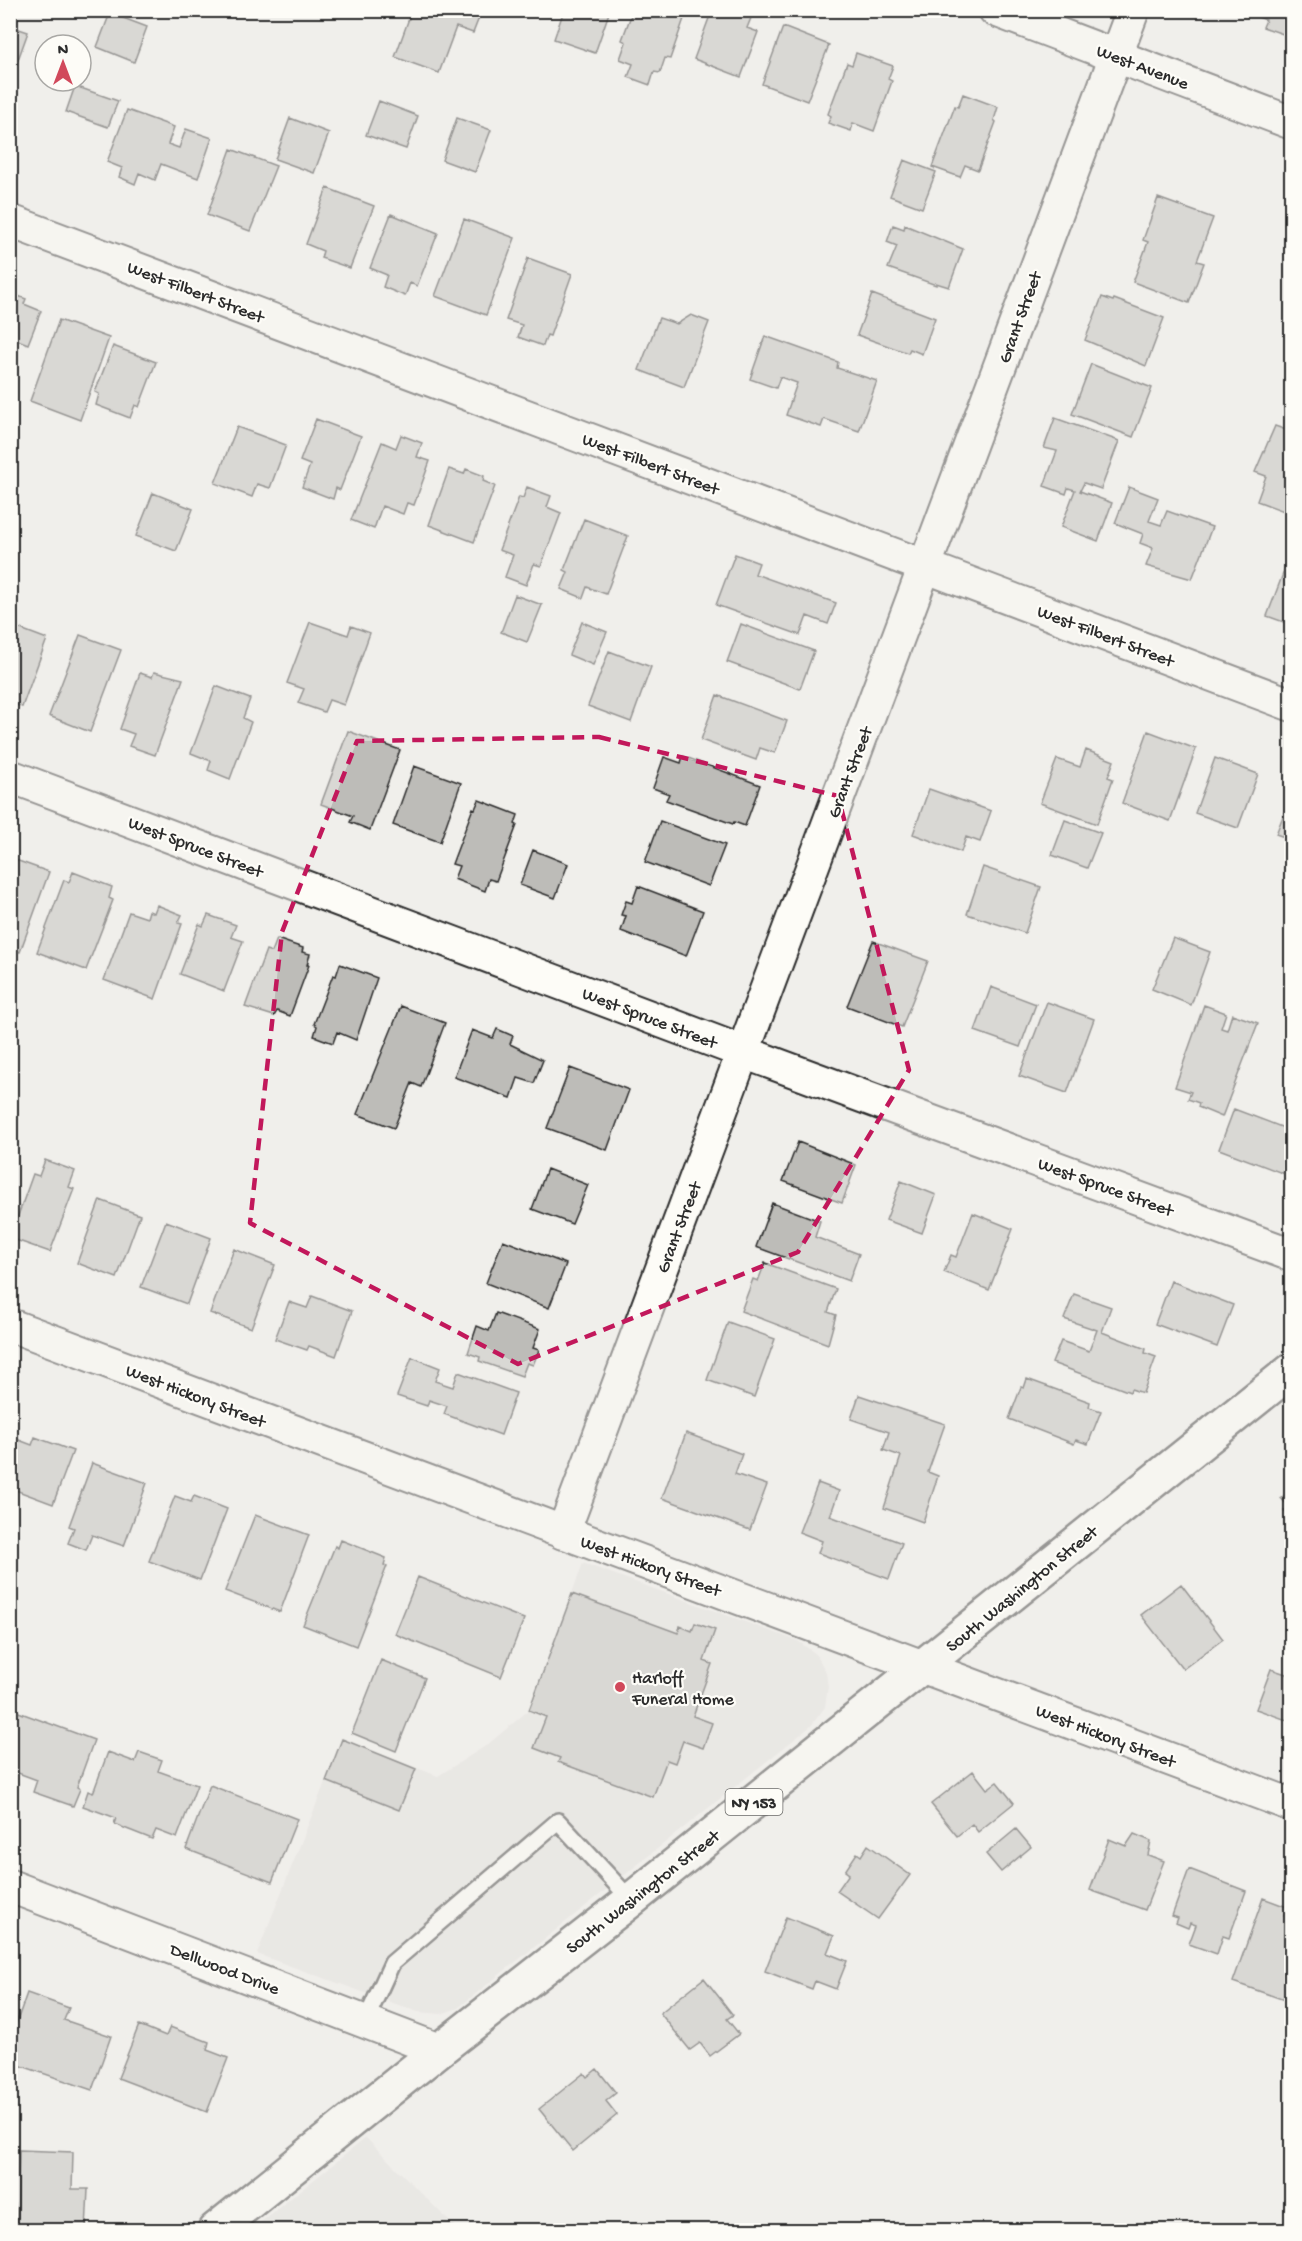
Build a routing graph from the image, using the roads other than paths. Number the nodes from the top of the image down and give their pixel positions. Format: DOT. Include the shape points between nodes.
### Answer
graph roads {
  1 [pos="995,10"];
  2 [pos="1133,10"];
  3 [pos="1116,56"];
  4 [pos="1292,123"];
  5 [pos="10,221"];
  6 [pos="926,568"];
  7 [pos="1292,705"];
  8 [pos="10,776"];
  9 [pos="743,1052"];
  10 [pos="1292,1254"];
  11 [pos="10,1325"];
  12 [pos="1292,1370"];
  13 [pos="563,1533"];
  14 [pos="923,1667"];
  15 [pos="1292,1805"];
  16 [pos="10,1886"];
  17 [pos="632,1900"];
  18 [pos="366,2022"];
  19 [pos="439,2050"];
  20 [pos="215,2230"];
  1 -- 3 [label="street, West Avenue"];
  2 -- 3 [label="street, Grant Street"];
  3 -- 4 [label="street, West Avenue"];
  3 -- 6 [label="street, Grant Street"];
  5 -- 6 [label="street, West Filbert Street"];
  6 -- 7 [label="street, West Filbert Street"];
  6 -- 9 [label="street, Grant Street"];
  8 -- 9 [label="street, West Spruce Street"];
  9 -- 10 [label="street, West Spruce Street"];
  9 -- 13 [label="street, Grant Street"];
  11 -- 13 [label="street, West Hickory Street"];
  12 -- 14 [label="main road, South Washington Street / NY 153"];
  13 -- 14 [label="street, West Hickory Street"];
  14 -- 15 [label="street, West Hickory Street"];
  14 -- 17 [label="main road, South Washington Street / NY 153"];
  16 -- 18 [label="street, Dellwood Drive"];
  17 -- 18 [label="lane" via="558,1821 392,1963"];
  17 -- 19 [label="main road, South Washington Street / NY 153"];
  18 -- 19 [label="street, Dellwood Drive"];
  19 -- 20 [label="main road, South Washington Street / NY 153"];
}
